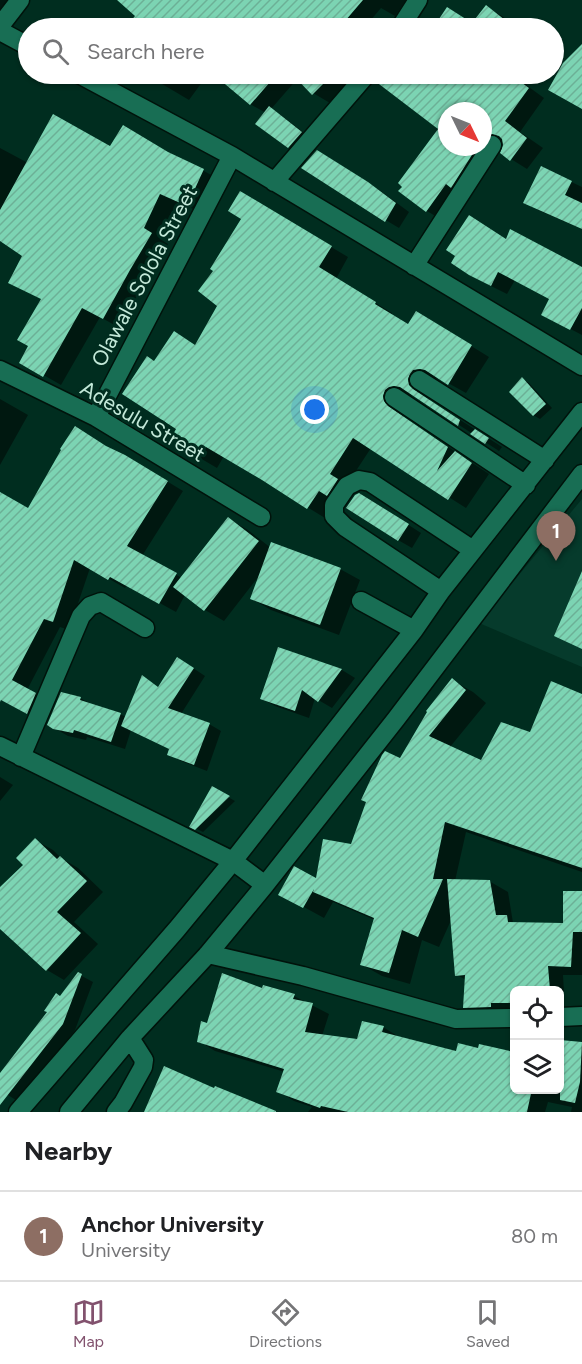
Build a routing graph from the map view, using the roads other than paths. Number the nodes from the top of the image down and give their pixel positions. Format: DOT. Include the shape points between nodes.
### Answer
graph roads {
  1 [pos="20,0"];
  2 [pos="418,0"];
  3 [pos="406,18"];
  4 [pos="0,26"];
  5 [pos="0,31"];
  6 [pos="18,41"];
  7 [pos="98,84"];
  8 [pos="358,84"];
  9 [pos="232,156"];
  10 [pos="486,156"];
  11 [pos="274,182"];
  12 [pos="414,266"];
  13 [pos="582,366"];
  14 [pos="0,370"];
  15 [pos="419,380"];
  16 [pos="394,397"];
  17 [pos="582,412"];
  18 [pos="96,417"];
  19 [pos="545,460"];
  20 [pos="582,474"];
  21 [pos="526,485"];
  22 [pos="261,517"];
  23 [pos="473,550"];
  24 [pos="441,591"];
  25 [pos="361,602"];
  26 [pos="145,628"];
  27 [pos="414,630"];
  28 [pos="0,746"];
  29 [pos="21,757"];
  30 [pos="233,861"];
  31 [pos="265,885"];
  32 [pos="208,954"];
  33 [pos="582,1016"];
  34 [pos="564,1017"];
  35 [pos="510,1018"];
  36 [pos="130,1038"];
  37 [pos="18,1112"];
  38 [pos="69,1112"];
  39 [pos="116,1112"];
  1 -- 4 [label="street"];
  2 -- 3 [label="street"];
  5 -- 6 [label="street"];
  7 -- 9 [label="street"];
  8 -- 11 [label="street"];
  9 -- 11 [label="street"];
  9 -- 18 [label="street, Olawale Solola Street"];
  10 -- 12 [label="street"];
  11 -- 12 [label="street"];
  12 -- 13 [label="street"];
  14 -- 18 [label="street, Adesulu Street"];
  15 -- 19 [label="street"];
  16 -- 21 [label="street"];
  17 -- 19 [label="street"];
  18 -- 22 [label="street, Adesulu Street"];
  19 -- 21 [label="street"];
  20 -- 31 [label="street"];
  21 -- 23 [label="street"];
  23 -- 24 [label="street"];
  23 -- 24 [label="street" via="370,482 359,480 347,486 334,505 334,516"];
  24 -- 27 [label="street"];
  25 -- 27 [label="street"];
  26 -- 29 [label="street" via="101,602 90,606 81,616"];
  27 -- 30 [label="street"];
  28 -- 29 [label="street"];
  29 -- 30 [label="street"];
  30 -- 31 [label="street"];
  30 -- 37 [label="street"];
  31 -- 32 [label="street"];
  32 -- 35 [label="street" via="456,1019"];
  32 -- 36 [label="street"];
  33 -- 34 [label="street"];
  36 -- 38 [label="street"];
  36 -- 39 [label="street" via="144,1060 143,1067"];
}
